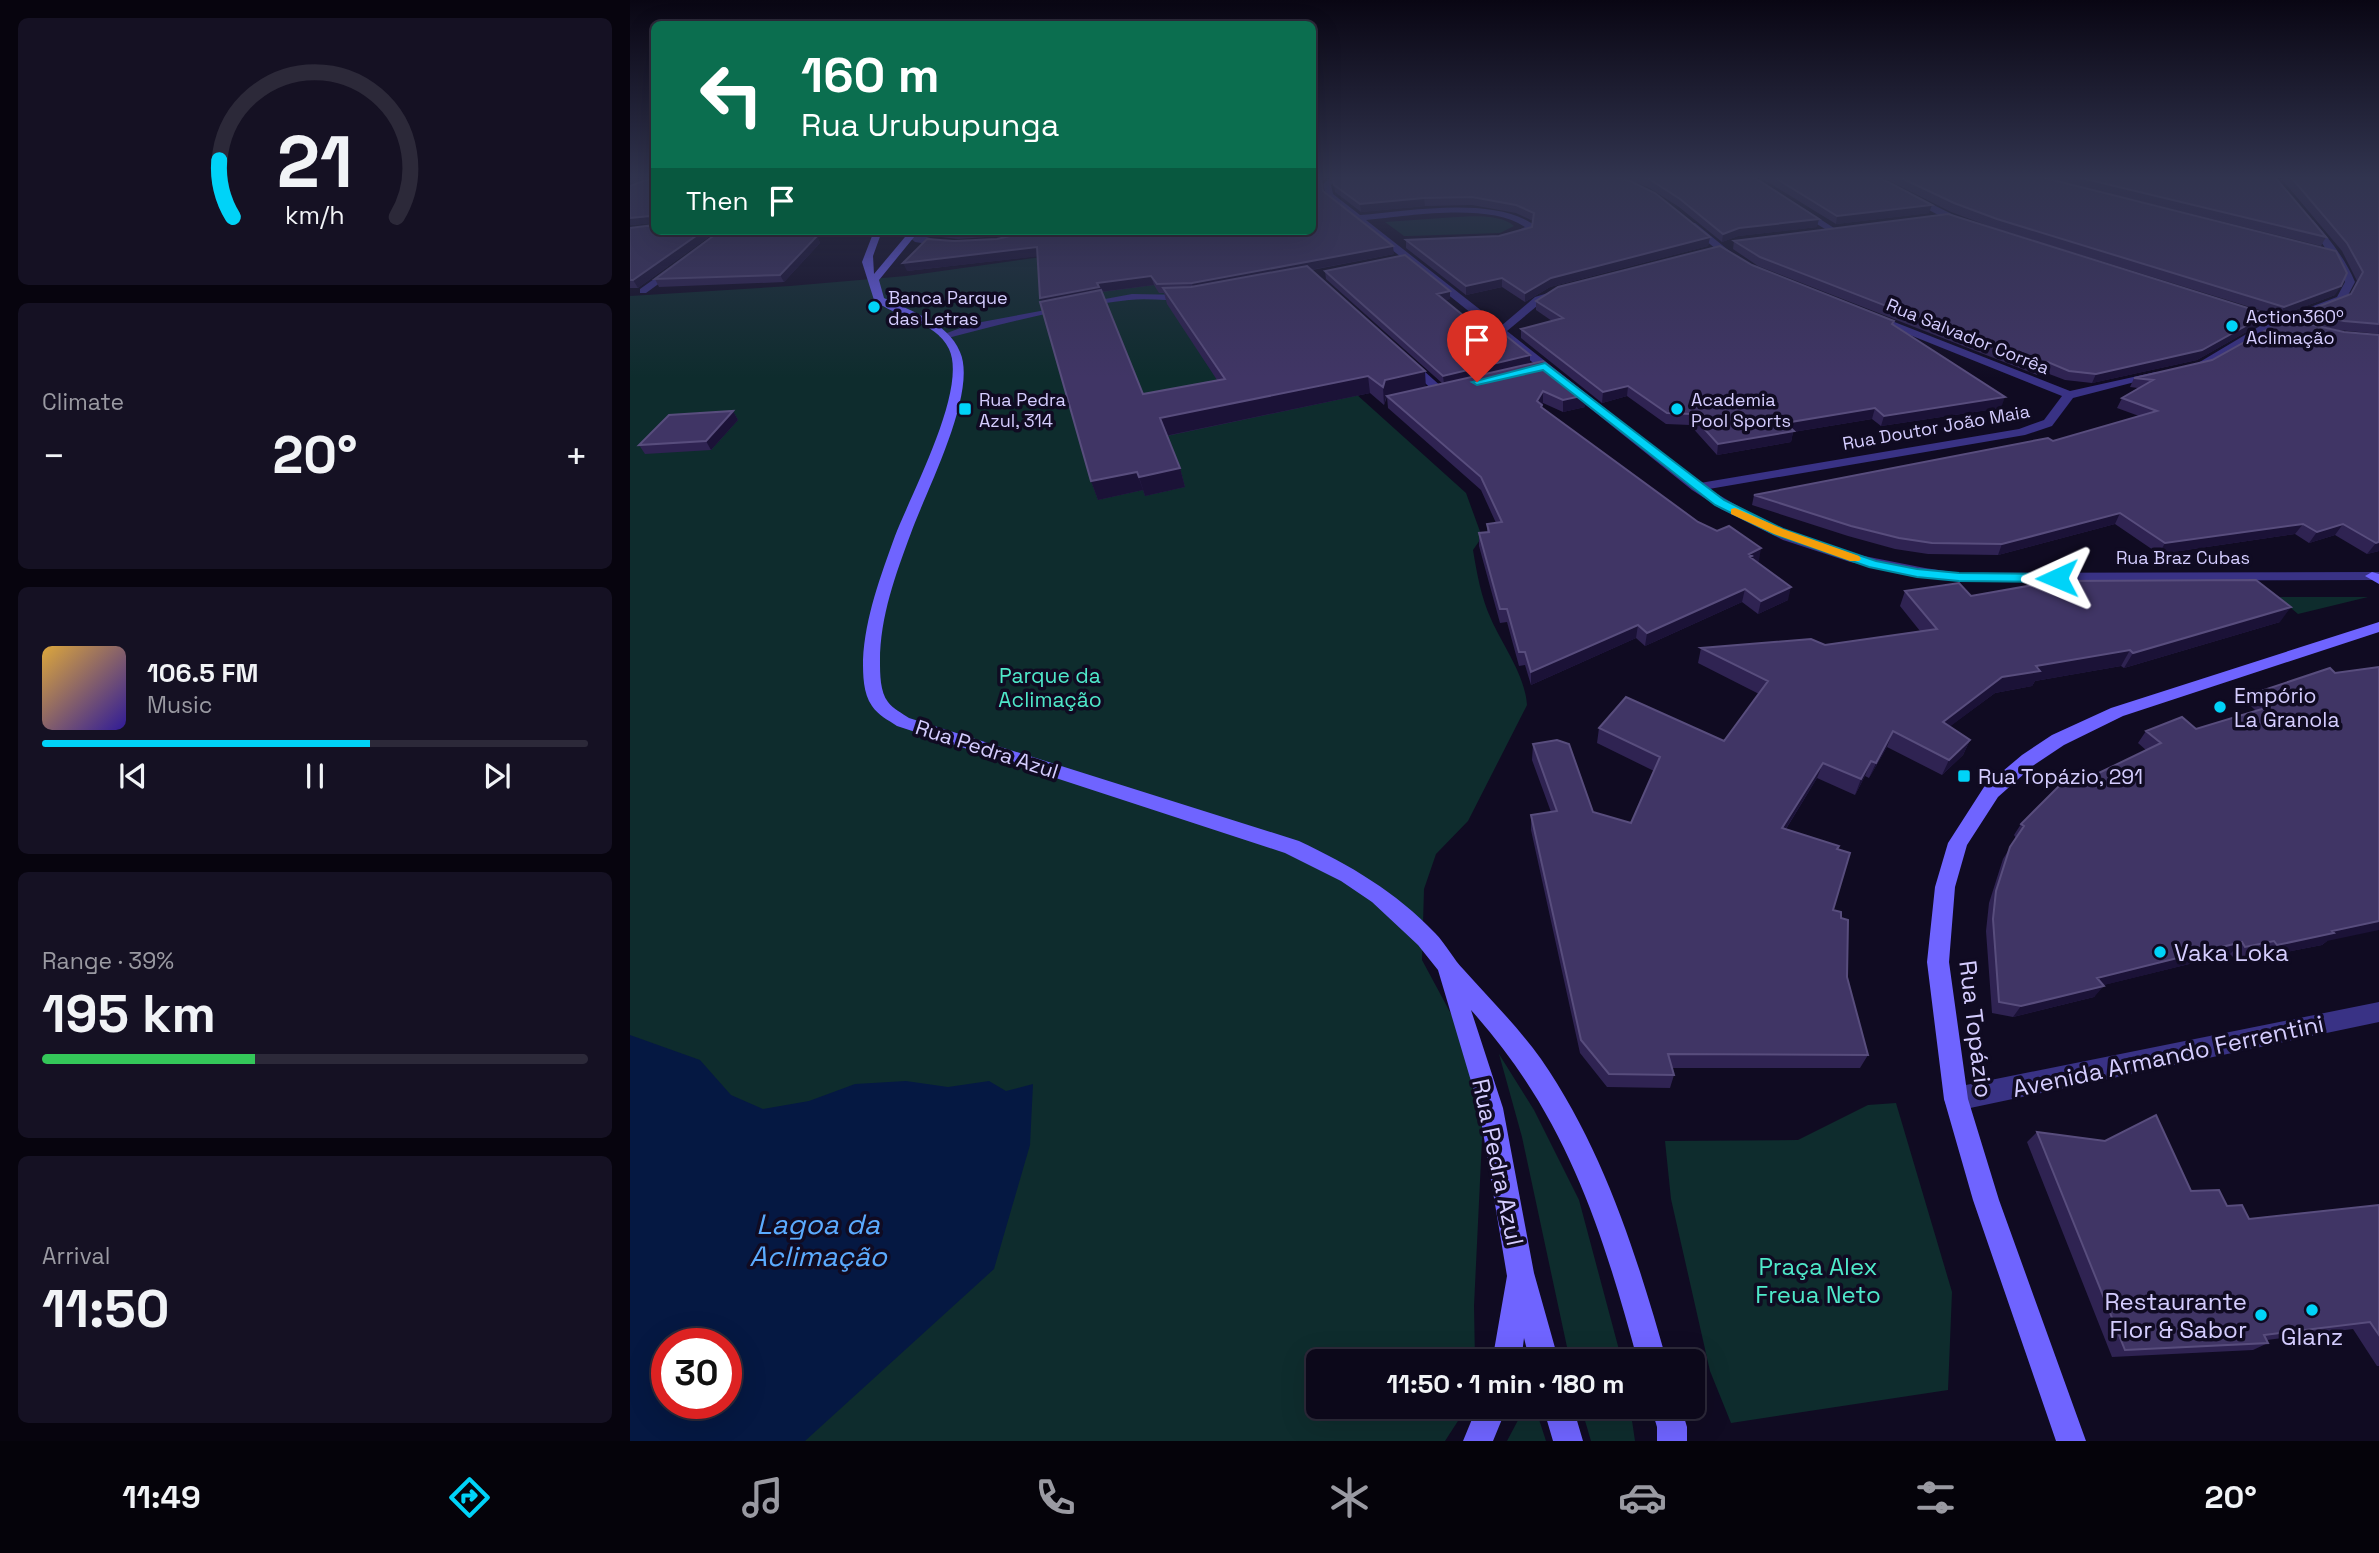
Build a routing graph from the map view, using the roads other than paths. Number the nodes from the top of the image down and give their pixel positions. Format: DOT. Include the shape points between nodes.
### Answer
graph roads {
  1 [pos="873,243"];
  2 [pos="905,243"];
  3 [pos="940,243"];
  4 [pos="1396,243"];
  5 [pos="1712,243"];
  6 [pos="2327,243"];
  7 [pos="959,244"];
  8 [pos="1731,244"];
  9 [pos="1719,249"];
  10 [pos="2319,250"];
  11 [pos="1707,254"];
  12 [pos="2337,255"];
  13 [pos="1409,257"];
  14 [pos="688,259"];
  15 [pos="1390,261"];
  16 [pos="1743,264"];
  17 [pos="874,280"];
  18 [pos="1572,287"];
  19 [pos="643,291"];
  20 [pos="1195,298"];
  21 [pos="1866,314"];
  22 [pos="2263,317"];
  23 [pos="2280,323"];
  24 [pos="2304,330"];
  25 [pos="1501,331"];
  26 [pos="944,336"];
  27 [pos="1405,359"];
  28 [pos="1545,366"];
  29 [pos="1525,371"];
  30 [pos="1453,388"];
  31 [pos="2069,394"];
  32 [pos="1696,487"];
  33 [pos="2377,577"];
  34 [pos="2379,627"];
  35 [pos="1446,965"];
  36 [pos="2379,1012"];
  37 [pos="1956,1099"];
  38 [pos="1520,1273"];
  39 [pos="1508,1349"];
  40 [pos="1541,1349"];
  41 [pos="1649,1349"];
  42 [pos="1487,1419"];
  43 [pos="1562,1419"];
  44 [pos="1670,1419"];
  45 [pos="1478,1441"];
  46 [pos="1568,1441"];
  47 [pos="1672,1441"];
  48 [pos="2070,1441"];
  1 -- 17 [label="street" via="865,262"];
  2 -- 17 [label="street"];
  3 -- 7 [label="street"];
  4 -- 13 [label="street, Rua Braz Cubas"];
  5 -- 9 [label="street"];
  6 -- 12 [label="street"];
  8 -- 9 [label="street"];
  9 -- 11 [label="street"];
  9 -- 16 [label="street"];
  10 -- 12 [label="street"];
  12 -- 23 [label="street" via="2350,282 2341,299"];
  13 -- 15 [label="street"];
  13 -- 25 [label="street, Rua Braz Cubas"];
  14 -- 19 [label="street"];
  17 -- 26 [label="street" via="879,300"];
  18 -- 25 [label="street" via="1539,299"];
  20 -- 26 [label="street" via="1113,299"];
  21 -- 31 [label="street, Rua Salvador Corrêa"];
  22 -- 23 [label="street"];
  23 -- 24 [label="street"];
  23 -- 31 [label="street" via="2202,365"];
  25 -- 28 [label="street, Rua Braz Cubas"];
  26 -- 35 [label="street, Rua Pedra Azul" via="955,351 958,378 953,408 882,597 871,647 870,682 880,705 903,722 1292,847 1339,868 1382,895 1429,941"];
  27 -- 30 [label="street" via="1434,393"];
  28 -- 29 [label="street"];
  28 -- 32 [label="street, Rua Braz Cubas"];
  31 -- 32 [label="street, Rua Doutor João Maia" via="2049,423 2021,432"];
  32 -- 33 [label="street, Rua Braz Cubas" via="1778,532 1873,564 1917,573 2007,578"];
  34 -- 37 [label="street, Rua Topázio" via="2117,712 2058,740 1991,792 1958,843 1945,887 1938,962"];
  35 -- 38 [label="street, Rua Pedra Azul" via="1491,1108"];
  35 -- 41 [label="street, Rua Pedra Azul" via="1531,1065 1572,1133 1621,1246"];
  36 -- 37 [label="street, Avenida Armando Ferrentini"];
  37 -- 48 [label="street, Rua Topázio"];
  38 -- 39 [label="street"];
  38 -- 40 [label="street, Rua Pedra Azul"];
  42 -- 45 [label="street"];
  43 -- 46 [label="street"];
  44 -- 47 [label="street"];
}
